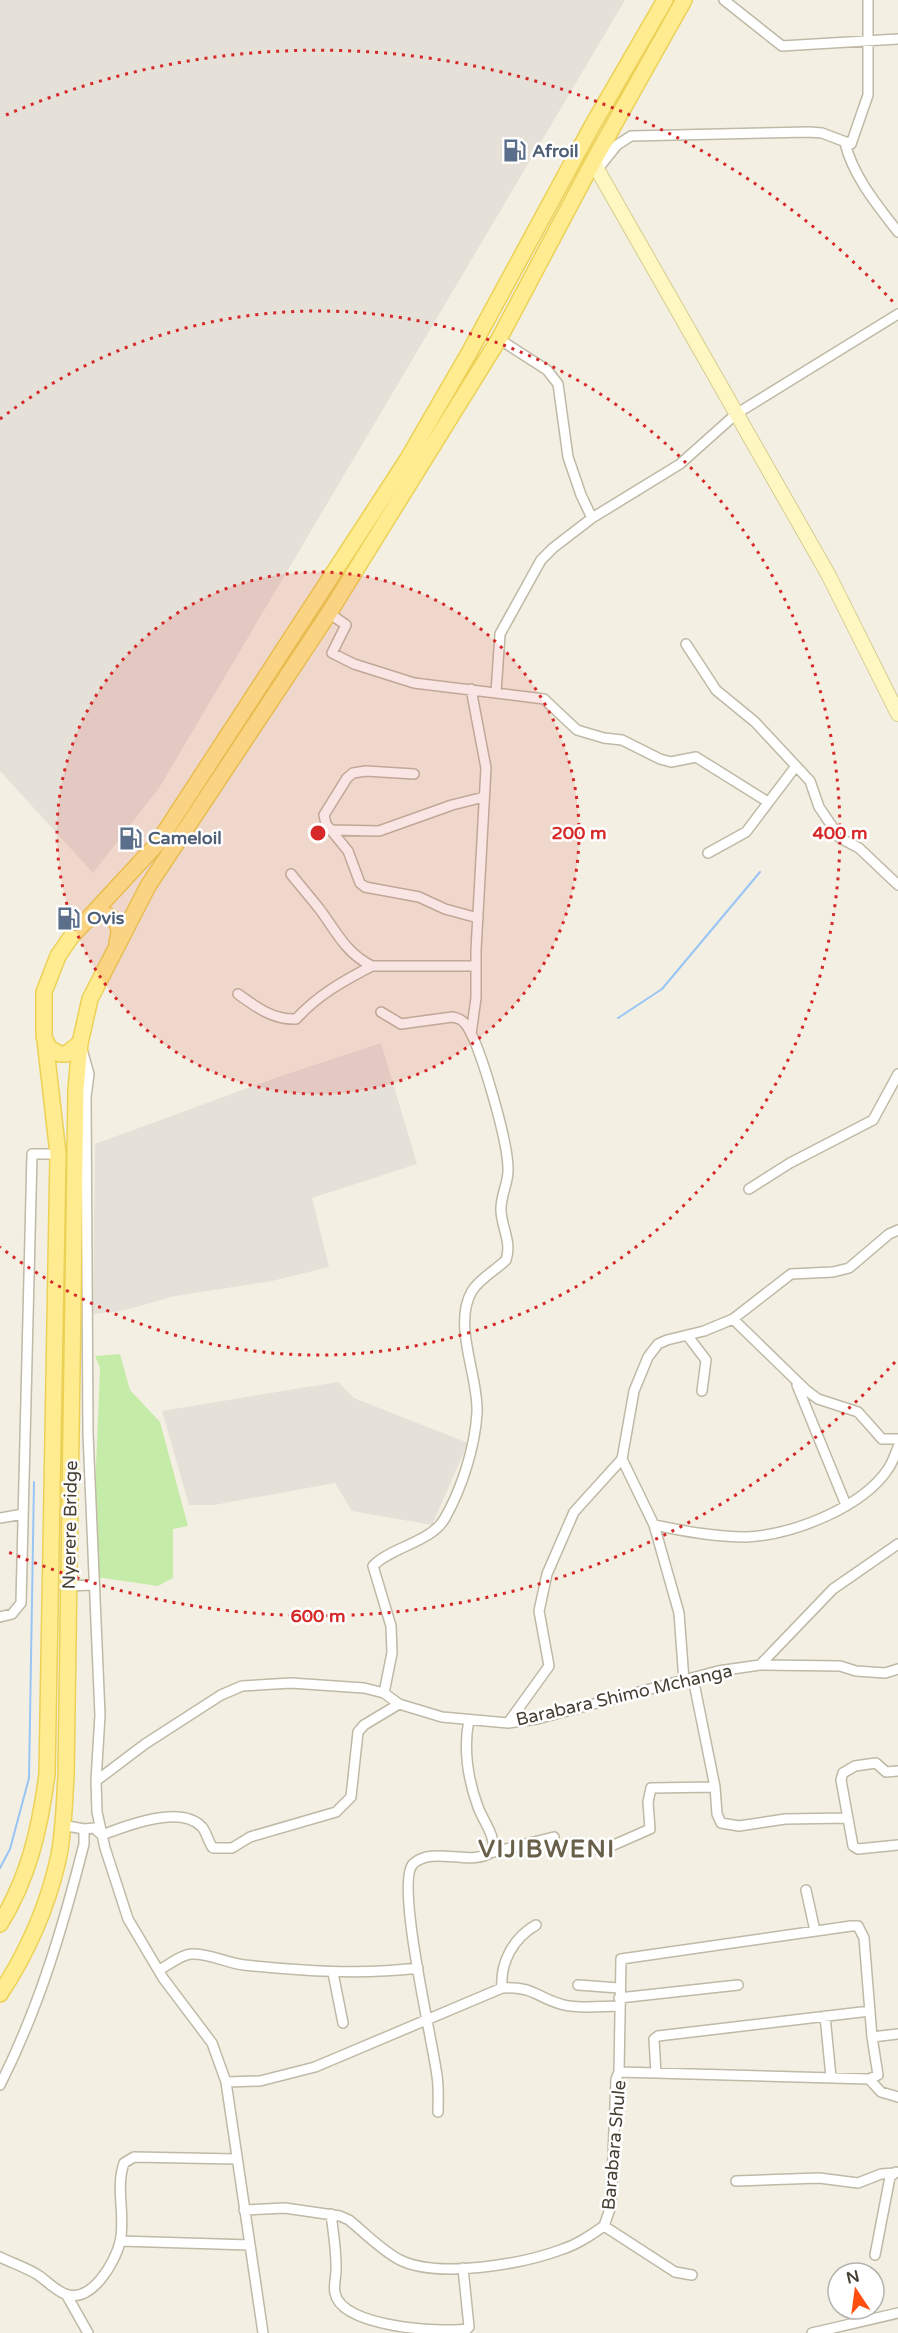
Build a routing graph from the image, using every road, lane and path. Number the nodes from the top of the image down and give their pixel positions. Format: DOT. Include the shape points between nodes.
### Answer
graph roads {
  1 [pos="665,0"];
  2 [pos="684,0"];
  3 [pos="724,0"];
  4 [pos="868,0"];
  5 [pos="898,39"];
  6 [pos="868,41"];
  7 [pos="845,143"];
  8 [pos="595,166"];
  9 [pos="898,232"];
  10 [pos="898,314"];
  11 [pos="499,339"];
  12 [pos="736,414"];
  13 [pos="592,518"];
  14 [pos="329,613"];
  15 [pos="686,644"];
  16 [pos="471,689"];
  17 [pos="496,692"];
  18 [pos="898,714"];
  19 [pos="796,766"];
  20 [pos="414,774"];
  21 [pos="484,797"];
  22 [pos="768,802"];
  23 [pos="331,830"];
  24 [pos="708,854"];
  25 [pos="291,874"];
  26 [pos="898,885"];
  27 [pos="478,918"];
  28 [pos="85,922"];
  29 [pos="117,943"];
  30 [pos="372,966"];
  31 [pos="476,966"];
  32 [pos="238,994"];
  33 [pos="381,1012"];
  34 [pos="471,1034"];
  35 [pos="44,1037"];
  36 [pos="80,1043"];
  37 [pos="898,1074"];
  38 [pos="58,1154"];
  39 [pos="749,1189"];
  40 [pos="898,1230"];
  41 [pos="733,1319"];
  42 [pos="687,1335"];
  43 [pos="796,1381"];
  44 [pos="702,1391"];
  45 [pos="898,1439"];
  46 [pos="898,1447"];
  47 [pos="622,1459"];
  48 [pos="846,1505"];
  49 [pos="23,1514"];
  50 [pos="0,1518"];
  51 [pos="654,1525"];
  52 [pos="898,1544"];
  53 [pos="92,1585"];
  54 [pos="69,1586"];
  55 [pos="0,1617"];
  56 [pos="760,1665"];
  57 [pos="898,1670"];
  58 [pos="688,1679"];
  59 [pos="384,1693"];
  60 [pos="399,1704"];
  61 [pos="469,1720"];
  62 [pos="508,1723"];
  63 [pos="898,1771"];
  64 [pos="96,1781"];
  65 [pos="715,1787"];
  66 [pos="848,1818"];
  67 [pos="62,1825"];
  68 [pos="84,1829"];
  69 [pos="102,1835"];
  70 [pos="554,1837"];
  71 [pos="898,1845"];
  72 [pos="600,1851"];
  73 [pos="490,1853"];
  74 [pos="806,1890"];
  75 [pos="0,1924"];
  76 [pos="536,1925"];
  77 [pos="815,1931"];
  78 [pos="418,1968"];
  79 [pos="159,1970"];
  80 [pos="333,1972"];
  81 [pos="578,1985"];
  82 [pos="738,1985"];
  83 [pos="502,1988"];
  84 [pos="0,1994"];
  85 [pos="619,1998"];
  86 [pos="870,2011"];
  87 [pos="825,2016"];
  88 [pos="428,2020"];
  89 [pos="343,2023"];
  90 [pos="898,2034"];
  91 [pos="872,2037"];
  92 [pos="619,2072"];
  93 [pos="656,2073"];
  94 [pos="831,2077"];
  95 [pos="869,2079"];
  96 [pos="226,2082"];
  97 [pos="0,2085"];
  98 [pos="898,2097"];
  99 [pos="438,2112"];
  100 [pos="236,2158"];
  101 [pos="897,2171"];
  102 [pos="736,2181"];
  103 [pos="244,2210"];
  104 [pos="331,2214"];
  105 [pos="604,2226"];
  106 [pos="120,2241"];
  107 [pos="250,2245"];
  108 [pos="875,2255"];
  109 [pos="0,2258"];
  110 [pos="463,2268"];
  111 [pos="692,2275"];
  112 [pos="66,2294"];
  113 [pos="898,2313"];
  114 [pos="88,2333"];
  115 [pos="263,2333"];
  116 [pos="812,2333"];
  1 -- 28 [label="main road, Nyerere Bridge" via="407,460 158,843"];
  2 -- 8 [label="main road, Nyerere Bridge"];
  3 -- 6 [label="street" via="782,46"];
  4 -- 6 [label="street"];
  5 -- 6 [label="street"];
  6 -- 7 [label="street" via="868,95 855,139 851,144"];
  7 -- 8 [label="street" via="809,132 631,136"];
  7 -- 9 [label="street" via="848,156 868,190"];
  8 -- 11 [label="main road, Nyerere Bridge"];
  8 -- 12 [label="street"];
  10 -- 12 [label="street"];
  11 -- 13 [label="street" via="547,370 558,384 568,457"];
  11 -- 14 [label="main road, Nyerere Bridge"];
  12 -- 13 [label="street" via="681,464"];
  12 -- 18 [label="street" via="828,574"];
  13 -- 17 [label="street" via="541,560 519,596 500,634"];
  14 -- 16 [label="street" via="346,625 332,653 354,664 414,682"];
  14 -- 29 [label="main road, Nyerere Bridge" via="157,871"];
  15 -- 19 [label="street" via="716,690 755,722"];
  16 -- 17 [label="street"];
  16 -- 21 [label="street" via="486,768"];
  17 -- 22 [label="street" via="544,699 577,730 622,740 660,759 704,761"];
  19 -- 22 [label="street"];
  19 -- 26 [label="street" via="810,781 819,807 835,832 859,848"];
  20 -- 23 [label="street" via="353,773 324,816"];
  21 -- 23 [label="street" via="379,831"];
  21 -- 27 [label="street"];
  22 -- 24 [label="street" via="746,832"];
  23 -- 27 [label="street" via="348,851 365,887 419,897"];
  25 -- 30 [label="street" via="341,942 359,960"];
  27 -- 31 [label="street"];
  28 -- 29 [label="main road" via="98,915 114,919 119,929"];
  28 -- 35 [label="main road, Nyerere Bridge" via="64,946 50,972 44,992"];
  29 -- 36 [label="main road, Nyerere Bridge" via="90,999"];
  30 -- 31 [label="street"];
  30 -- 32 [label="street" via="311,1002 296,1019 264,1012"];
  31 -- 34 [label="street"];
  33 -- 34 [label="street" via="401,1024 435,1017 460,1018"];
  34 -- 59 [label="street" via="484,1067 507,1155 509,1172 501,1208 508,1253 506,1260 472,1290 467,1305 467,1346 477,1412 465,1468 444,1521 373,1566 392,1626 392,1653"];
  35 -- 36 [label="main road" via="49,1048 60,1054 72,1051"];
  35 -- 38 [label="main road, Nyerere Bridge"];
  36 -- 53 [label="street" via="89,1074 86,1097"];
  36 -- 54 [label="main road, Nyerere Bridge" via="76,1090"];
  37 -- 39 [label="street" via="873,1120"];
  38 -- 49 [label="street" via="32,1154"];
  38 -- 75 [label="main road, Nyerere Bridge" via="47,1774 33,1851 21,1887"];
  40 -- 41 [label="street" via="849,1268 791,1274"];
  41 -- 42 [label="street"];
  41 -- 43 [label="street"];
  42 -- 44 [label="street" via="706,1360"];
  42 -- 47 [label="street" via="658,1344 648,1357 634,1391"];
  43 -- 45 [label="street" via="818,1399 858,1412 882,1438"];
  43 -- 48 [label="street"];
  46 -- 48 [label="street" via="888,1469 863,1495"];
  47 -- 51 [label="street"];
  47 -- 62 [label="street" via="587,1496 567,1525 547,1574 539,1611 549,1666"];
  48 -- 51 [label="street" via="822,1519 747,1537"];
  49 -- 50 [label="street"];
  49 -- 55 [label="street" via="21,1603 12,1614"];
  51 -- 58 [label="street" via="680,1613"];
  52 -- 56 [label="street" via="833,1589"];
  53 -- 54 [label="street"];
  53 -- 64 [label="street" via="100,1715"];
  54 -- 67 [label="main road, Nyerere Bridge"];
  56 -- 57 [label="street, Barabara Shimo Mchanga"];
  56 -- 58 [label="street, Barabara Shimo Mchanga"];
  58 -- 62 [label="street, Barabara Shimo Mchanga" via="537,1719"];
  58 -- 65 [label="street"];
  59 -- 60 [label="street, Barabara Shimo Mchanga"];
  59 -- 64 [label="street, Barabara Shimo Mchanga" via="291,1683 242,1686 144,1744"];
  60 -- 61 [label="street, Barabara Shimo Mchanga" via="442,1717"];
  60 -- 69 [label="street" via="358,1732 351,1797 336,1812 250,1837 228,1849 213,1848 202,1828 179,1818 147,1819"];
  61 -- 62 [label="street, Barabara Shimo Mchanga"];
  61 -- 73 [label="street" via="465,1737 467,1758 477,1805 493,1838"];
  63 -- 66 [label="street" via="886,1772 876,1763 855,1766 843,1773"];
  64 -- 69 [label="street"];
  65 -- 66 [label="street" via="717,1814 725,1825"];
  65 -- 72 [label="street" via="651,1788 650,1829"];
  66 -- 71 [label="street" via="855,1848"];
  67 -- 68 [label="street"];
  67 -- 84 [label="main road, Nyerere Bridge" via="58,1858 43,1913 20,1965"];
  68 -- 69 [label="street" via="94,1828"];
  68 -- 97 [label="street" via="84,1844 61,1935 21,2043"];
  69 -- 79 [label="street" via="128,1919"];
  70 -- 73 [label="street"];
  73 -- 78 [label="street" via="432,1857 414,1863 407,1874"];
  74 -- 77 [label="street"];
  76 -- 83 [label="street" via="527,1930 504,1961"];
  77 -- 85 [label="street" via="625,1958 619,1964"];
  77 -- 86 [label="street" via="858,1926 864,1938"];
  78 -- 80 [label="street"];
  78 -- 88 [label="street"];
  79 -- 80 [label="street" via="184,1956 206,1954 235,1964"];
  79 -- 96 [label="street" via="212,2043"];
  80 -- 89 [label="street"];
  81 -- 85 [label="street"];
  82 -- 85 [label="street"];
  83 -- 85 [label="street" via="528,1988 566,2006"];
  83 -- 88 [label="street"];
  85 -- 92 [label="street"];
  86 -- 87 [label="street"];
  86 -- 91 [label="street"];
  87 -- 93 [label="street" via="658,2036 654,2039"];
  87 -- 94 [label="street"];
  88 -- 96 [label="street" via="315,2067 260,2081"];
  88 -- 99 [label="street" via="438,2079"];
  90 -- 91 [label="street"];
  91 -- 95 [label="street" via="878,2075"];
  92 -- 93 [label="street, Barabara Shule"];
  92 -- 105 [label="street, Barabara Shule" via="611,2206"];
  93 -- 94 [label="street, Barabara Shule"];
  94 -- 95 [label="street, Barabara Shule"];
  95 -- 98 [label="street" via="881,2092"];
  96 -- 100 [label="street"];
  100 -- 103 [label="street"];
  100 -- 106 [label="street" via="128,2160 119,2190"];
  101 -- 102 [label="street" via="858,2183 819,2178"];
  101 -- 108 [label="street" via="891,2177"];
  103 -- 104 [label="street, Barabara Shule" via="285,2208"];
  103 -- 107 [label="street"];
  104 -- 110 [label="street, Barabara Shule" via="349,2220 399,2259 414,2265"];
  104 -- 110 [label="street" via="335,2293 344,2309 358,2318 403,2327 467,2330"];
  105 -- 110 [label="street, Barabara Shule" via="563,2249 514,2262"];
  105 -- 111 [label="street" via="675,2272"];
  106 -- 107 [label="street"];
  106 -- 112 [label="street" via="90,2291"];
  107 -- 115 [label="street"];
  109 -- 112 [label="street" via="36,2274"];
  112 -- 114 [label="street"];
  113 -- 116 [label="street"];
}
